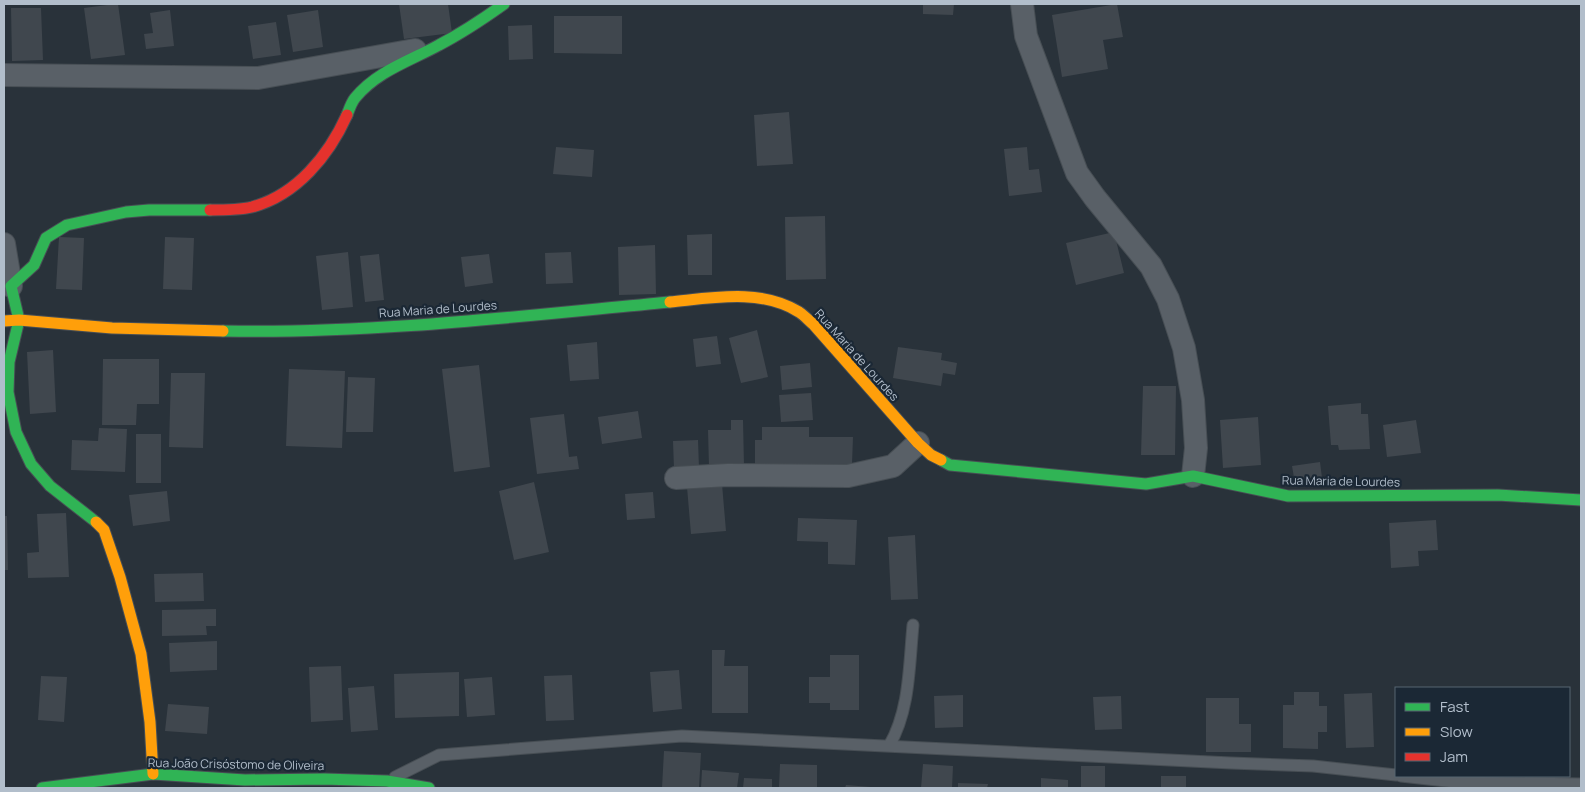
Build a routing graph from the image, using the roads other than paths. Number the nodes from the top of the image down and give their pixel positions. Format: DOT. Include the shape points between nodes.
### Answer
graph roads {
  1 [pos="504,4"];
  2 [pos="1022,4"];
  3 [pos="437,46"];
  4 [pos="4,74"];
  5 [pos="4,244"];
  6 [pos="11,286"];
  7 [pos="19,320"];
  8 [pos="4,321"];
  9 [pos="918,443"];
  10 [pos="1194,476"];
  11 [pos="676,478"];
  12 [pos="1581,500"];
  13 [pos="913,625"];
  14 [pos="889,746"];
  15 [pos="153,774"];
  16 [pos="1395,775"];
  17 [pos="1410,777"];
  18 [pos="387,781"];
  19 [pos="245,784"];
  20 [pos="1581,784"];
  21 [pos="42,788"];
  22 [pos="429,788"];
  1 -- 3 [label="street"];
  2 -- 10 [label="street" via="1026,36 1077,173 1151,266 1168,299 1184,348 1193,400"];
  3 -- 4 [label="street" via="258,78"];
  3 -- 6 [label="street" via="393,67 359,94 325,155 301,180 277,196 252,207 126,212 67,225 46,238 34,265"];
  5 -- 6 [label="street"];
  6 -- 7 [label="street"];
  7 -- 8 [label="street, Rua Maria de Lourdes"];
  7 -- 9 [label="street, Rua Maria de Lourdes" via="112,328 325,330 431,325 728,296 750,297 795,310 814,325"];
  7 -- 15 [label="street" via="9,362 8,392 16,432 31,464 50,486 104,530 141,654"];
  9 -- 10 [label="street, Rua Maria de Lourdes" via="931,455 950,465 979,469 1146,484"];
  9 -- 11 [label="street" via="893,466 848,476"];
  10 -- 12 [label="street, Rua Maria de Lourdes" via="1288,496 1498,495"];
  13 -- 14 [label="lane" via="906,696"];
  14 -- 16 [label="lane" via="1313,766"];
  14 -- 18 [label="lane" via="682,736 439,755"];
  15 -- 19 [label="street, Rua João Crisóstomo de Oliveira"];
  15 -- 21 [label="street, Rua João Crisóstomo de Oliveira"];
  17 -- 20 [label="lane" via="1455,782"];
  18 -- 19 [label="street, Rua João Crisóstomo de Oliveira" via="324,779"];
  18 -- 22 [label="street, Rua João Crisóstomo de Oliveira"];
}
